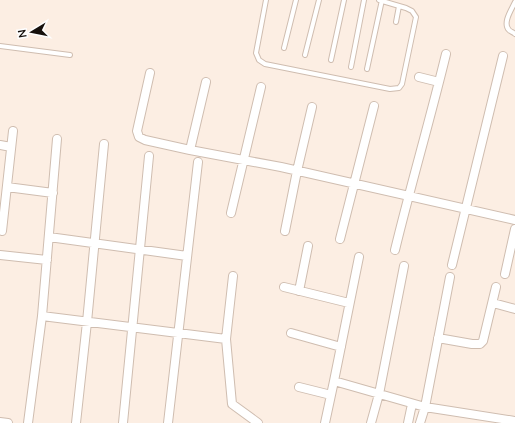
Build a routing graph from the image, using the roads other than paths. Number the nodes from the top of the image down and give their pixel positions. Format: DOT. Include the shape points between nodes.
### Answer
graph roads {
  1 [pos="266,0"];
  2 [pos="296,0"];
  3 [pos="319,0"];
  4 [pos="344,0"];
  5 [pos="364,0"];
  6 [pos="381,0"];
  7 [pos="515,2"];
  8 [pos="399,6"];
  9 [pos="396,22"];
  10 [pos="515,34"];
  11 [pos="0,46"];
  12 [pos="284,48"];
  13 [pos="446,54"];
  14 [pos="70,55"];
  15 [pos="305,55"];
  16 [pos="503,56"];
  17 [pos="332,60"];
  18 [pos="351,67"];
  19 [pos="367,69"];
  20 [pos="150,73"];
  21 [pos="419,76"];
  22 [pos="206,82"];
  23 [pos="439,82"];
  24 [pos="262,87"];
  25 [pos="374,106"];
  26 [pos="312,107"];
  27 [pos="13,130"];
  28 [pos="57,139"];
  29 [pos="104,144"];
  30 [pos="0,145"];
  31 [pos="11,147"];
  32 [pos="190,150"];
  33 [pos="149,156"];
  34 [pos="243,160"];
  35 [pos="198,162"];
  36 [pos="297,171"];
  37 [pos="354,184"];
  38 [pos="4,191"];
  39 [pos="53,193"];
  40 [pos="408,196"];
  41 [pos="466,209"];
  42 [pos="231,213"];
  43 [pos="515,220"];
  44 [pos="515,229"];
  45 [pos="2,231"];
  46 [pos="285,231"];
  47 [pos="49,236"];
  48 [pos="340,239"];
  49 [pos="95,243"];
  50 [pos="308,246"];
  51 [pos="139,249"];
  52 [pos="395,250"];
  53 [pos="0,255"];
  54 [pos="187,256"];
  55 [pos="359,257"];
  56 [pos="47,260"];
  57 [pos="452,265"];
  58 [pos="404,266"];
  59 [pos="505,274"];
  60 [pos="233,276"];
  61 [pos="450,276"];
  62 [pos="284,288"];
  63 [pos="496,288"];
  64 [pos="298,291"];
  65 [pos="349,303"];
  66 [pos="493,303"];
  67 [pos="515,308"];
  68 [pos="42,316"];
  69 [pos="87,322"];
  70 [pos="132,327"];
  71 [pos="178,333"];
  72 [pos="290,333"];
  73 [pos="438,338"];
  74 [pos="226,339"];
  75 [pos="341,347"];
  76 [pos="334,381"];
  77 [pos="299,387"];
  78 [pos="379,394"];
  79 [pos="331,395"];
  80 [pos="412,404"];
  81 [pos="425,407"];
  82 [pos="496,421"];
  83 [pos="515,421"];
  84 [pos="0,422"];
  85 [pos="8,423"];
  86 [pos="28,423"];
  87 [pos="76,423"];
  88 [pos="123,423"];
  89 [pos="168,423"];
  90 [pos="258,423"];
  91 [pos="325,423"];
  92 [pos="371,423"];
  93 [pos="408,423"];
  94 [pos="420,423"];
  1 -- 8 [label="lane" via="256,53 259,60 265,64 390,89 399,88 402,84 416,17 412,11"];
  2 -- 12 [label="lane"];
  3 -- 15 [label="lane"];
  4 -- 17 [label="lane"];
  5 -- 18 [label="lane"];
  6 -- 8 [label="lane"];
  6 -- 19 [label="lane"];
  7 -- 10 [label="lane" via="506,24"];
  8 -- 9 [label="lane"];
  11 -- 14 [label="lane"];
  13 -- 23 [label="street"];
  16 -- 41 [label="street"];
  20 -- 32 [label="street" via="137,131 139,137"];
  21 -- 23 [label="street"];
  22 -- 32 [label="street"];
  23 -- 40 [label="street"];
  24 -- 34 [label="street"];
  25 -- 37 [label="street"];
  26 -- 36 [label="street"];
  27 -- 31 [label="street"];
  28 -- 39 [label="street"];
  29 -- 49 [label="street"];
  30 -- 31 [label="street"];
  31 -- 38 [label="street"];
  32 -- 34 [label="street"];
  33 -- 51 [label="street"];
  34 -- 36 [label="street"];
  34 -- 42 [label="street"];
  35 -- 54 [label="street"];
  36 -- 37 [label="street"];
  36 -- 46 [label="street"];
  37 -- 40 [label="street"];
  37 -- 48 [label="street"];
  38 -- 39 [label="street"];
  38 -- 45 [label="street"];
  39 -- 47 [label="street"];
  40 -- 41 [label="street"];
  40 -- 52 [label="street"];
  41 -- 43 [label="street"];
  41 -- 57 [label="street"];
  44 -- 59 [label="street"];
  47 -- 49 [label="street"];
  47 -- 56 [label="street"];
  49 -- 51 [label="street"];
  49 -- 69 [label="street"];
  50 -- 64 [label="street"];
  51 -- 54 [label="street"];
  51 -- 70 [label="street"];
  53 -- 56 [label="street"];
  54 -- 71 [label="street"];
  55 -- 65 [label="street"];
  56 -- 68 [label="street"];
  58 -- 78 [label="street"];
  60 -- 74 [label="street"];
  61 -- 73 [label="street"];
  62 -- 64 [label="street"];
  63 -- 66 [label="street"];
  64 -- 65 [label="street"];
  65 -- 75 [label="street"];
  66 -- 67 [label="street"];
  66 -- 73 [label="street" via="480,344"];
  68 -- 69 [label="street"];
  68 -- 86 [label="street"];
  69 -- 70 [label="street"];
  69 -- 87 [label="street"];
  70 -- 71 [label="street"];
  70 -- 88 [label="street"];
  71 -- 74 [label="street"];
  71 -- 89 [label="street"];
  72 -- 75 [label="street"];
  73 -- 81 [label="street"];
  74 -- 90 [label="street" via="232,404"];
  75 -- 76 [label="street"];
  76 -- 78 [label="street"];
  76 -- 79 [label="street"];
  77 -- 79 [label="street"];
  78 -- 80 [label="street"];
  78 -- 92 [label="street"];
  79 -- 91 [label="street"];
  80 -- 81 [label="street"];
  80 -- 93 [label="street"];
  81 -- 82 [label="street"];
  81 -- 94 [label="street"];
  82 -- 83 [label="street"];
  84 -- 85 [label="street"];
}
